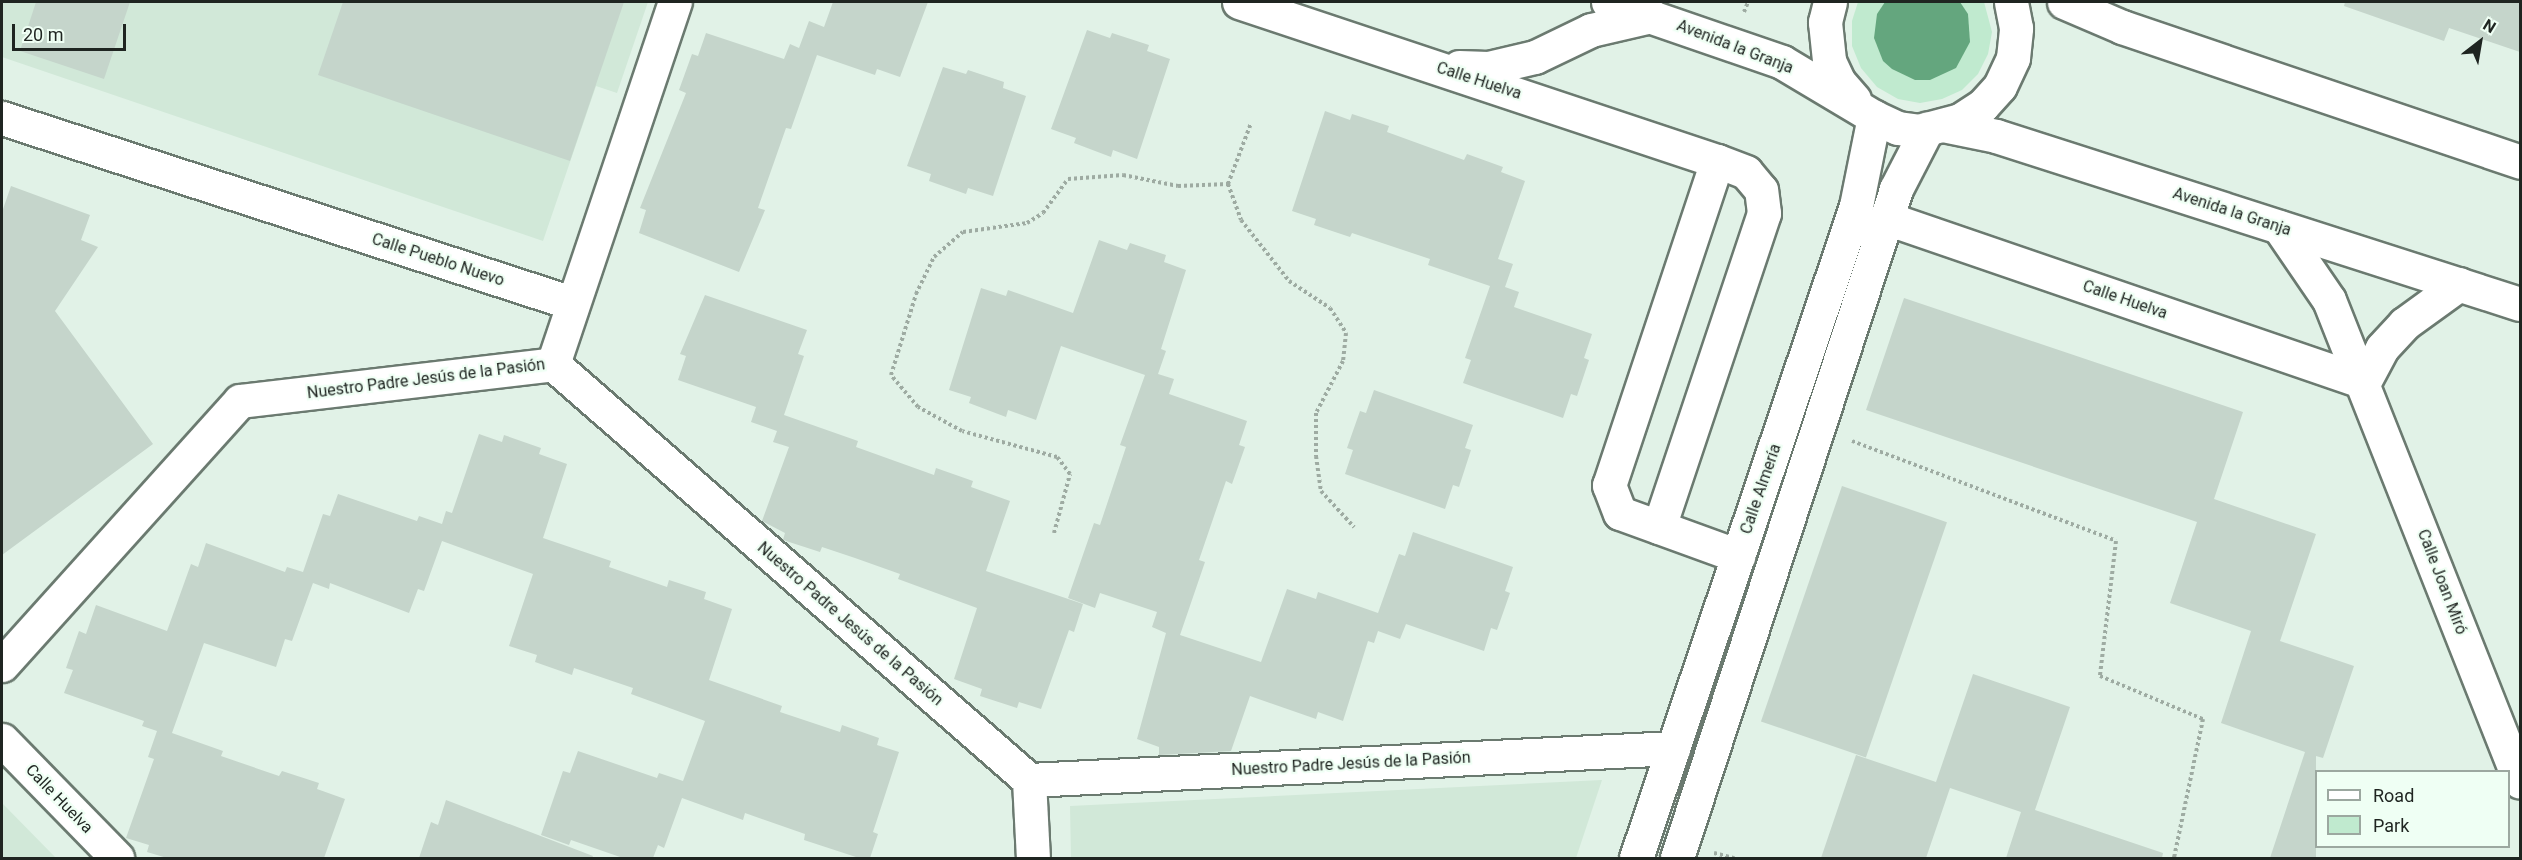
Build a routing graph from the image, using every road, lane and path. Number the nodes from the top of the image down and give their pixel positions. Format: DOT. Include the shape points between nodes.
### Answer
graph roads {
  1 [pos="675,2"];
  2 [pos="1239,2"];
  3 [pos="1608,2"];
  4 [pos="1830,2"];
  5 [pos="2011,2"];
  6 [pos="2064,2"];
  7 [pos="1651,16"];
  8 [pos="1436,67"];
  9 [pos="1866,111"];
  10 [pos="2,118"];
  11 [pos="1251,123"];
  12 [pos="1935,127"];
  13 [pos="1717,161"];
  14 [pos="2520,162"];
  15 [pos="1228,184"];
  16 [pos="1886,218"];
  17 [pos="2279,227"];
  18 [pos="2459,284"];
  19 [pos="572,303"];
  20 [pos="2520,304"];
  21 [pos="553,364"];
  22 [pos="2364,382"];
  23 [pos="1818,428"];
  24 [pos="1354,527"];
  25 [pos="1659,527"];
  26 [pos="1054,533"];
  27 [pos="1738,556"];
  28 [pos="2,665"];
  29 [pos="2,740"];
  30 [pos="1673,748"];
  31 [pos="1029,780"];
  32 [pos="2520,782"];
  33 [pos="117,858"];
  34 [pos="1033,858"];
  35 [pos="1636,858"];
  36 [pos="1677,858"];
  37 [pos="2174,858"];
  1 -- 19 [label="street"];
  2 -- 8 [label="street, Calle Huelva"];
  3 -- 7 [label="street, Avenida la Granja"];
  4 -- 9 [label="street, Avenida la Granja" via="1825,22 1830,61 1839,82"];
  5 -- 12 [label="street, Avenida la Granja" via="2016,28 2013,58 2000,86 1983,105"];
  6 -- 14 [label="street" via="2122,27"];
  7 -- 8 [label="street" via="1591,30 1535,57 1488,68"];
  7 -- 9 [label="street, Avenida la Granja" via="1782,62"];
  8 -- 13 [label="street, Calle Huelva"];
  9 -- 12 [label="street, Avenida la Granja" via="1898,128"];
  9 -- 27 [label="street, Calle Almería" via="1856,206"];
  10 -- 19 [label="street, Calle Pueblo Nuevo"];
  11 -- 15 [label="path"];
  12 -- 16 [label="street, Calle Almería" via="1896,189"];
  12 -- 17 [label="street, Avenida la Granja" via="1996,136"];
  13 -- 25 [label="street, Calle Huelva" via="1746,172 1761,190 1764,213"];
  13 -- 25 [label="street" via="1609,485 1620,513"];
  15 -- 24 [label="path" via="1241,220 1289,281 1330,308 1346,333 1343,361 1316,413 1316,456 1321,491"];
  15 -- 26 [label="path" via="1178,186 1123,175 1068,179 1043,213 1027,223 963,232 934,257 916,294 891,375 918,407 962,431 1057,457 1070,474"];
  16 -- 22 [label="street, Calle Huelva"];
  16 -- 23 [label="street, Calle Almería"];
  17 -- 18 [label="street, Avenida la Granja"];
  17 -- 22 [label="street, Calle Joan Miró" via="2329,300"];
  18 -- 20 [label="street, Avenida la Granja"];
  18 -- 22 [label="street" via="2404,324 2382,348"];
  19 -- 21 [label="street"];
  21 -- 28 [label="street, Nuestro Padre Jesús de la Pasión" via="240,401"];
  21 -- 31 [label="street, Nuestro Padre Jesús de la Pasión"];
  22 -- 32 [label="street, Calle Joan Miró"];
  23 -- 36 [label="street, Calle Almería"];
  23 -- 37 [label="path" via="2116,541 2100,676 2202,719"];
  25 -- 27 [label="street"];
  27 -- 30 [label="street, Calle Almería"];
  29 -- 33 [label="street, Calle Huelva"];
  30 -- 31 [label="street, Nuestro Padre Jesús de la Pasión"];
  30 -- 35 [label="street, Calle Almería"];
  31 -- 34 [label="street"];
}
